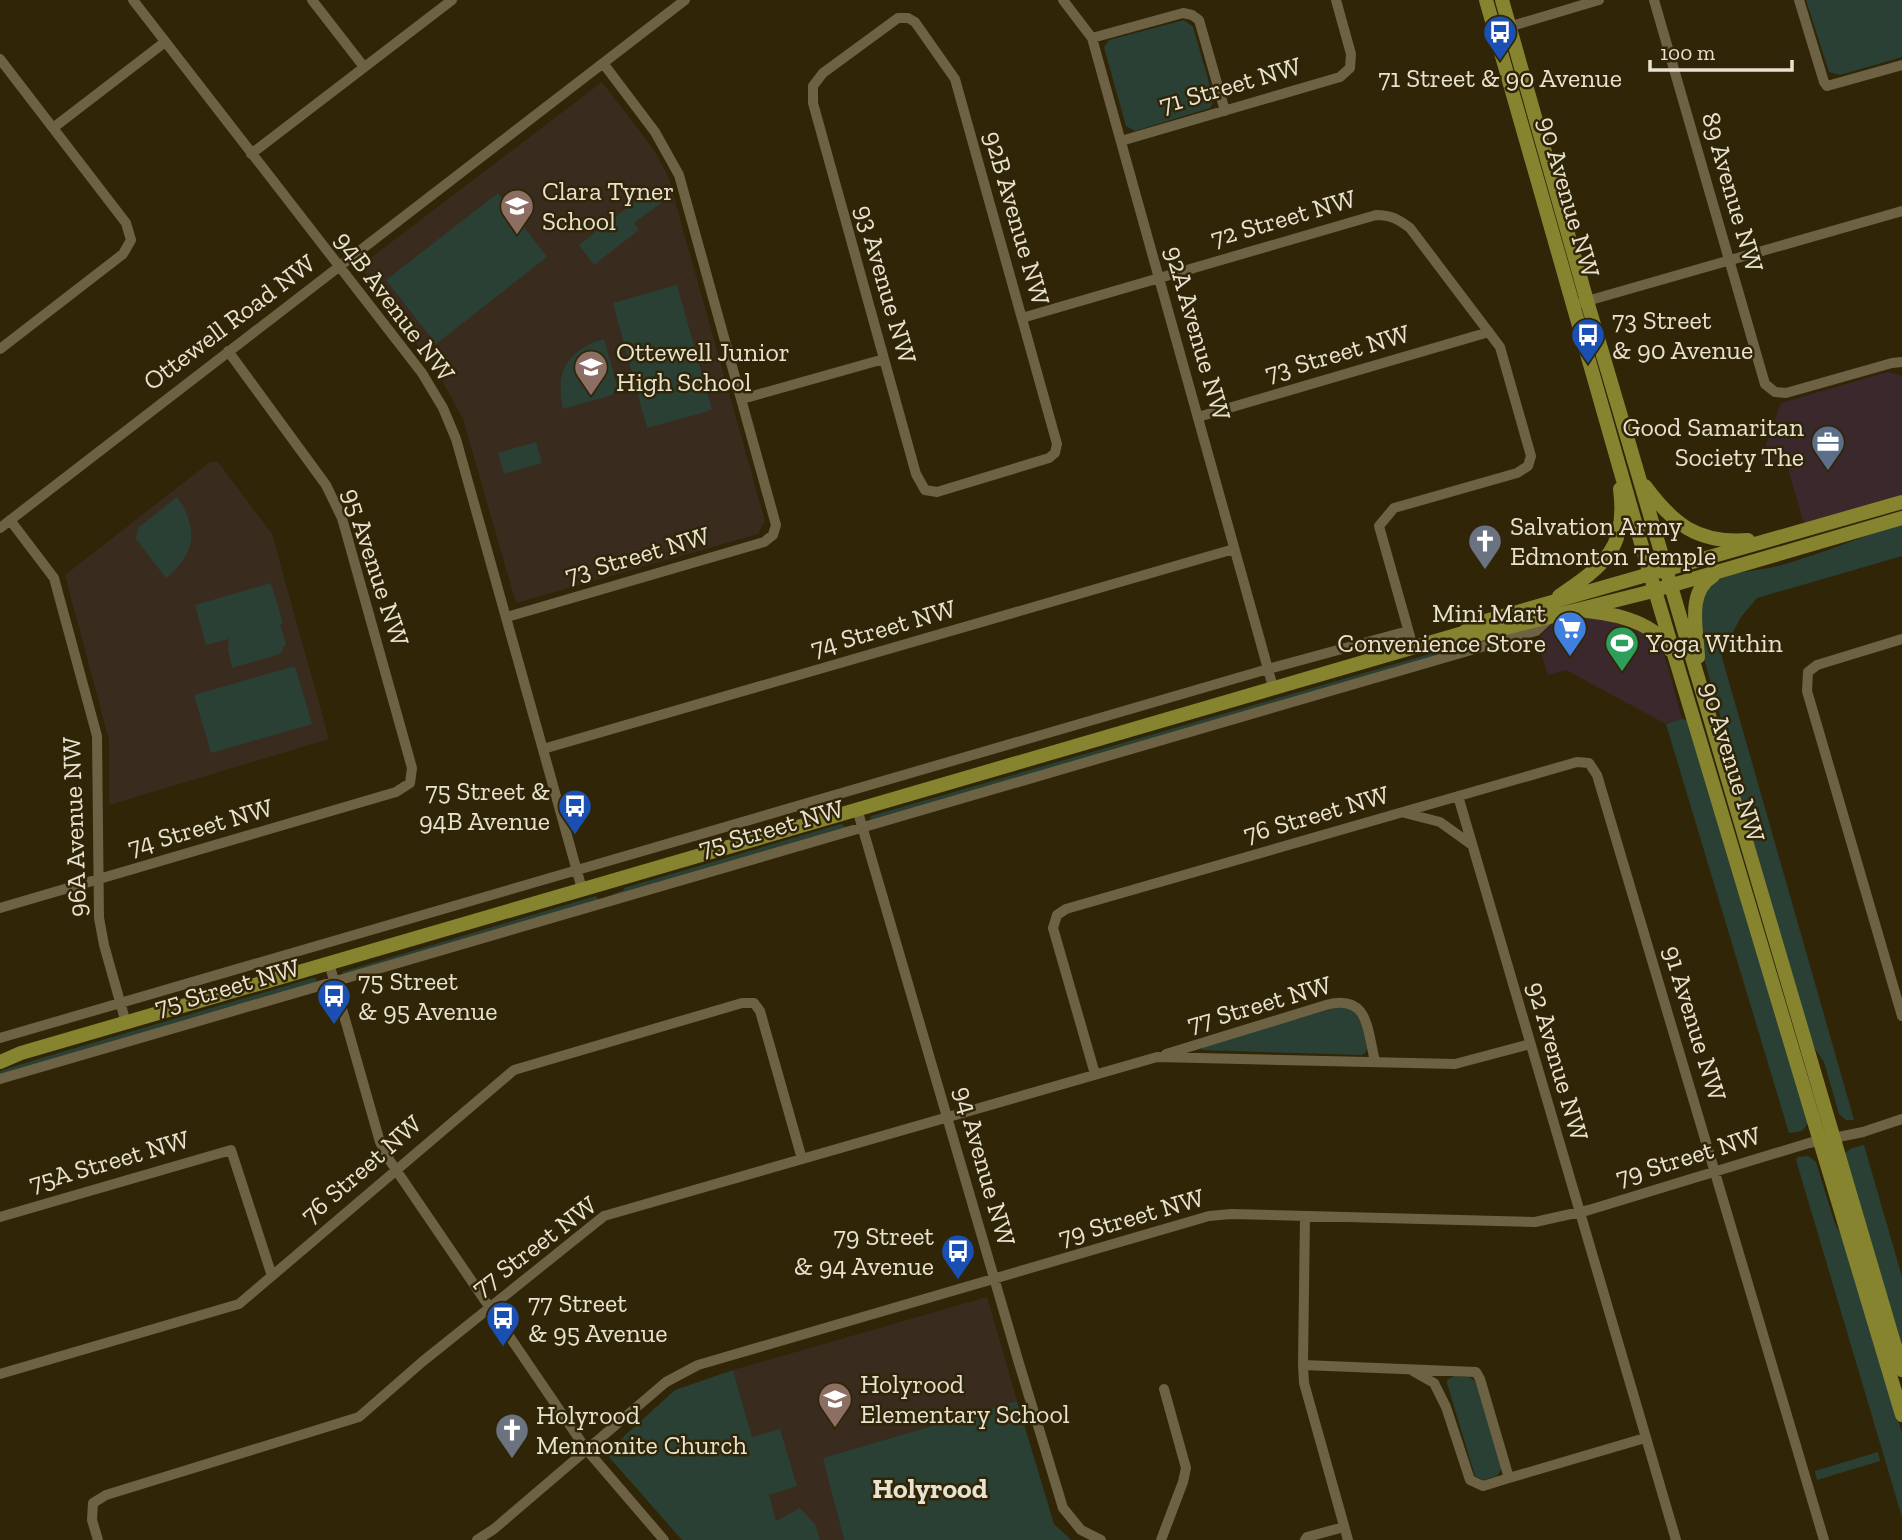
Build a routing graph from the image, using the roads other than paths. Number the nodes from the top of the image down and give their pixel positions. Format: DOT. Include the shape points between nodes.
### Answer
graph roads {
  1 [pos="133,0"];
  2 [pos="312,0"];
  3 [pos="452,0"];
  4 [pos="685,0"];
  5 [pos="1063,0"];
  6 [pos="1336,0"];
  7 [pos="1486,0"];
  8 [pos="1502,0"];
  9 [pos="1599,0"];
  10 [pos="1654,0"];
  11 [pos="1799,0"];
  12 [pos="1502,29"];
  13 [pos="1093,38"];
  14 [pos="165,42"];
  15 [pos="0,59"];
  16 [pos="603,63"];
  17 [pos="1902,65"];
  18 [pos="364,67"];
  19 [pos="813,86"];
  20 [pos="1225,111"];
  21 [pos="53,128"];
  22 [pos="1121,141"];
  23 [pos="251,154"];
  24 [pos="1902,211"];
  25 [pos="1729,260"];
  26 [pos="338,267"];
  27 [pos="1159,278"];
  28 [pos="1581,303"];
  29 [pos="1022,318"];
  30 [pos="1489,332"];
  31 [pos="0,349"];
  32 [pos="228,351"];
  33 [pos="884,359"];
  34 [pos="1902,362"];
  35 [pos="742,399"];
  36 [pos="1198,417"];
  37 [pos="1613,442"];
  38 [pos="1639,478"];
  39 [pos="925,490"];
  40 [pos="1902,502"];
  41 [pos="1902,518"];
  42 [pos="10,520"];
  43 [pos="0,528"];
  44 [pos="1777,538"];
  45 [pos="1234,549"];
  46 [pos="1666,570"];
  47 [pos="1721,570"];
  48 [pos="1651,575"];
  49 [pos="1670,585"];
  50 [pos="1655,590"];
  51 [pos="1577,610"];
  52 [pos="1548,611"];
  53 [pos="507,617"];
  54 [pos="1408,631"];
  55 [pos="1902,639"];
  56 [pos="1413,647"];
  57 [pos="1679,667"];
  58 [pos="1268,669"];
  59 [pos="1699,679"];
  60 [pos="1273,687"];
  61 [pos="543,749"];
  62 [pos="1589,764"];
  63 [pos="410,783"];
  64 [pos="1458,796"];
  65 [pos="857,809"];
  66 [pos="1403,812"];
  67 [pos="862,827"];
  68 [pos="1472,845"];
  69 [pos="576,870"];
  70 [pos="98,880"];
  71 [pos="582,889"];
  72 [pos="0,908"];
  73 [pos="329,963"];
  74 [pos="334,981"];
  75 [pos="120,1003"];
  76 [pos="1902,1016"];
  77 [pos="126,1023"];
  78 [pos="0,1038"];
  79 [pos="1530,1044"];
  80 [pos="21,1053"];
  81 [pos="0,1056"];
  82 [pos="1157,1057"];
  83 [pos="1375,1061"];
  84 [pos="0,1062"];
  85 [pos="1095,1074"];
  86 [pos="0,1079"];
  87 [pos="947,1117"];
  88 [pos="1902,1119"];
  89 [pos="1827,1140"];
  90 [pos="802,1159"];
  91 [pos="396,1171"];
  92 [pos="1715,1172"];
  93 [pos="1580,1212"];
  94 [pos="1305,1216"];
  95 [pos="0,1217"];
  96 [pos="272,1276"];
  97 [pos="994,1279"];
  98 [pos="489,1308"];
  99 [pos="1303,1365"];
  100 [pos="1407,1368"];
  101 [pos="1902,1370"];
  102 [pos="0,1374"];
  103 [pos="1164,1389"];
  104 [pos="1902,1415"];
  105 [pos="1645,1438"];
  106 [pos="586,1449"];
  107 [pos="1509,1479"];
  108 [pos="1344,1527"];
  109 [pos="98,1540"];
  110 [pos="477,1540"];
  111 [pos="664,1540"];
  112 [pos="1101,1540"];
  113 [pos="1161,1540"];
  114 [pos="1305,1540"];
  115 [pos="1348,1540"];
  116 [pos="1676,1540"];
  117 [pos="1824,1540"];
  1 -- 14 [label="street, 94B Avenue NW"];
  2 -- 18 [label="street"];
  3 -- 18 [label="street"];
  4 -- 16 [label="street, Ottewell Road NW"];
  5 -- 13 [label="street, 92A Avenue NW"];
  6 -- 20 [label="street, 71 Street NW" via="1351,54 1350,68 1340,77"];
  7 -- 12 [label="main road, 90 Avenue NW"];
  8 -- 12 [label="main road, 90 Avenue NW"];
  9 -- 12 [label="street"];
  10 -- 25 [label="street, 89 Avenue NW"];
  11 -- 17 [label="street" via="1827,86"];
  12 -- 28 [label="main road, 90 Avenue NW"];
  13 -- 20 [label="street" via="1183,13 1192,15 1199,20"];
  13 -- 22 [label="street, 92A Avenue NW"];
  14 -- 21 [label="street"];
  14 -- 23 [label="street, 94B Avenue NW"];
  15 -- 21 [label="street"];
  16 -- 26 [label="street, Ottewell Road NW"];
  16 -- 35 [label="street" via="655,132 679,175"];
  18 -- 23 [label="street"];
  19 -- 29 [label="street, 92B Avenue NW" via="898,18 915,22 955,79"];
  19 -- 33 [label="street, 93 Avenue NW" via="813,103"];
  20 -- 22 [label="street, 71 Street NW"];
  21 -- 31 [label="street" via="126,223 131,240 123,254"];
  22 -- 27 [label="street, 92A Avenue NW"];
  23 -- 26 [label="street, 94B Avenue NW"];
  24 -- 25 [label="street"];
  25 -- 28 [label="street"];
  25 -- 34 [label="street, 89 Avenue NW" via="1765,384 1774,393"];
  26 -- 32 [label="street, Ottewell Road NW"];
  26 -- 53 [label="street, 94B Avenue NW" via="422,373 443,408"];
  27 -- 29 [label="street, 72 Street NW"];
  27 -- 30 [label="street, 72 Street NW" via="1387,215 1410,228"];
  27 -- 36 [label="street, 92A Avenue NW"];
  28 -- 37 [label="main road, 90 Avenue NW"];
  28 -- 38 [label="main road, 90 Avenue NW"];
  29 -- 39 [label="street, 92B Avenue NW" via="1057,444 1055,453 937,492"];
  30 -- 36 [label="street, 73 Street NW"];
  30 -- 54 [label="street" via="1500,347 1531,456 1528,466 1517,473 1394,508 1386,516 1379,526"];
  32 -- 42 [label="street, Ottewell Road NW"];
  32 -- 63 [label="street, 95 Avenue NW" via="326,485 342,518 412,768"];
  33 -- 35 [label="street"];
  33 -- 39 [label="street, 93 Avenue NW" via="916,474"];
  35 -- 53 [label="street, 73 Street NW" via="774,514 775,530 764,542"];
  36 -- 45 [label="street, 92A Avenue NW"];
  37 -- 48 [label="main road, 90 Avenue NW"];
  37 -- 52 [label="main road" via="1622,505 1617,537 1600,566"];
  38 -- 44 [label="main road" via="1663,511 1703,536 1732,541"];
  38 -- 46 [label="main road, 90 Avenue NW"];
  40 -- 44 [label="main road, 75 Street NW"];
  41 -- 47 [label="main road, 75 Street NW"];
  42 -- 43 [label="street, Ottewell Road NW"];
  42 -- 70 [label="street, 96A Avenue NW" via="54,578 97,736"];
  44 -- 46 [label="main road, 75 Street NW"];
  45 -- 58 [label="street, 92A Avenue NW"];
  45 -- 61 [label="street, 74 Street NW"];
  46 -- 48 [label="main road, 75 Street NW"];
  46 -- 49 [label="main road, 90 Avenue NW"];
  47 -- 49 [label="main road, 75 Street NW"];
  47 -- 59 [label="main road" via="1703,583 1696,596"];
  48 -- 50 [label="main road, 90 Avenue NW"];
  48 -- 52 [label="main road, 75 Street NW"];
  49 -- 50 [label="main road, 75 Street NW"];
  49 -- 59 [label="main road, 90 Avenue NW"];
  50 -- 51 [label="main road, 75 Street NW"];
  50 -- 57 [label="main road, 90 Avenue NW"];
  51 -- 52 [label="main road, 75 Street NW"];
  51 -- 57 [label="main road" via="1640,623 1667,644"];
  52 -- 56 [label="main road, 75 Street NW" via="1475,624 1463,633"];
  52 -- 67 [label="street, 75 Street NW" via="1536,631"];
  53 -- 61 [label="street, 94B Avenue NW"];
  54 -- 56 [label="street"];
  54 -- 58 [label="street, 75 Street NW"];
  55 -- 76 [label="street" via="1817,664 1808,672 1807,691"];
  56 -- 60 [label="main road, 75 Street NW"];
  57 -- 89 [label="main road, 90 Avenue NW"];
  58 -- 60 [label="street, 92A Avenue NW"];
  58 -- 69 [label="street, 75 Street NW"];
  59 -- 89 [label="main road, 90 Avenue NW"];
  60 -- 65 [label="main road, 75 Street NW"];
  61 -- 69 [label="street, 94B Avenue NW"];
  62 -- 64 [label="street, 76 Street NW" via="1577,762"];
  62 -- 92 [label="street, 91 Avenue NW" via="1597,775"];
  63 -- 70 [label="street, 74 Street NW" via="396,792"];
  64 -- 66 [label="street, 76 Street NW"];
  64 -- 68 [label="street, 92 Avenue NW"];
  65 -- 67 [label="street, 94 Avenue NW"];
  65 -- 71 [label="main road, 75 Street NW"];
  66 -- 68 [label="street" via="1440,822"];
  66 -- 85 [label="street, 76 Street NW" via="1057,915 1052,928"];
  67 -- 74 [label="street, 75 Street NW"];
  67 -- 87 [label="street, 94 Avenue NW"];
  68 -- 79 [label="street, 92 Avenue NW"];
  69 -- 71 [label="street, 94B Avenue NW"];
  69 -- 75 [label="street, 75 Street NW"];
  70 -- 72 [label="street, 74 Street NW"];
  70 -- 75 [label="street, 96A Avenue NW" via="102,936"];
  71 -- 73 [label="main road, 75 Street NW"];
  73 -- 74 [label="street"];
  73 -- 77 [label="main road, 75 Street NW"];
  74 -- 86 [label="street, 75 Street NW"];
  74 -- 91 [label="street" via="380,1142"];
  75 -- 77 [label="street, 96A Avenue NW"];
  75 -- 78 [label="street, 75 Street NW"];
  77 -- 80 [label="main road, 75 Street NW"];
  79 -- 83 [label="street, 77 Street NW" via="1455,1064"];
  79 -- 93 [label="street, 92 Avenue NW"];
  80 -- 81 [label="main road, 75 Street NW"];
  80 -- 84 [label="main road, 75 Street NW"];
  82 -- 83 [label="street, 77 Street NW"];
  82 -- 83 [label="street, 77 Street NW" via="1345,1001 1362,1011"];
  82 -- 85 [label="street, 77 Street NW"];
  85 -- 87 [label="street, 77 Street NW"];
  87 -- 90 [label="street, 77 Street NW"];
  87 -- 97 [label="street, 94 Avenue NW"];
  88 -- 89 [label="street, 79 Street NW"];
  89 -- 92 [label="street, 79 Street NW"];
  89 -- 101 [label="main road, 90 Avenue NW"];
  89 -- 104 [label="main road, 90 Avenue NW"];
  90 -- 91 [label="street, 76 Street NW" via="760,1011 754,1003 742,1003 514,1070"];
  90 -- 98 [label="street, 77 Street NW" via="604,1216"];
  91 -- 96 [label="street, 76 Street NW"];
  91 -- 98 [label="street"];
  92 -- 93 [label="street, 79 Street NW"];
  92 -- 117 [label="street, 91 Avenue NW"];
  93 -- 94 [label="street, 79 Street NW" via="1535,1222"];
  93 -- 105 [label="street, 92 Avenue NW"];
  94 -- 97 [label="street, 79 Street NW" via="1209,1216"];
  94 -- 99 [label="street"];
  95 -- 96 [label="street, 75A Street NW" via="231,1150"];
  96 -- 102 [label="street, 76 Street NW" via="239,1304"];
  97 -- 106 [label="street, 79 Street NW" via="688,1369"];
  97 -- 112 [label="street, 94 Avenue NW" via="1063,1507 1081,1530"];
  98 -- 106 [label="street"];
  98 -- 109 [label="street, 77 Street NW" via="359,1417 106,1495 93,1503"];
  99 -- 100 [label="street"];
  99 -- 108 [label="street"];
  100 -- 107 [label="street" via="1434,1383 1447,1407 1469,1480 1483,1486"];
  100 -- 107 [label="street" via="1476,1372"];
  103 -- 113 [label="street" via="1186,1468"];
  105 -- 107 [label="street"];
  105 -- 116 [label="street, 92 Avenue NW"];
  106 -- 110 [label="street, 79 Street NW"];
  106 -- 111 [label="street"];
  108 -- 114 [label="street"];
  108 -- 115 [label="street"];
}
